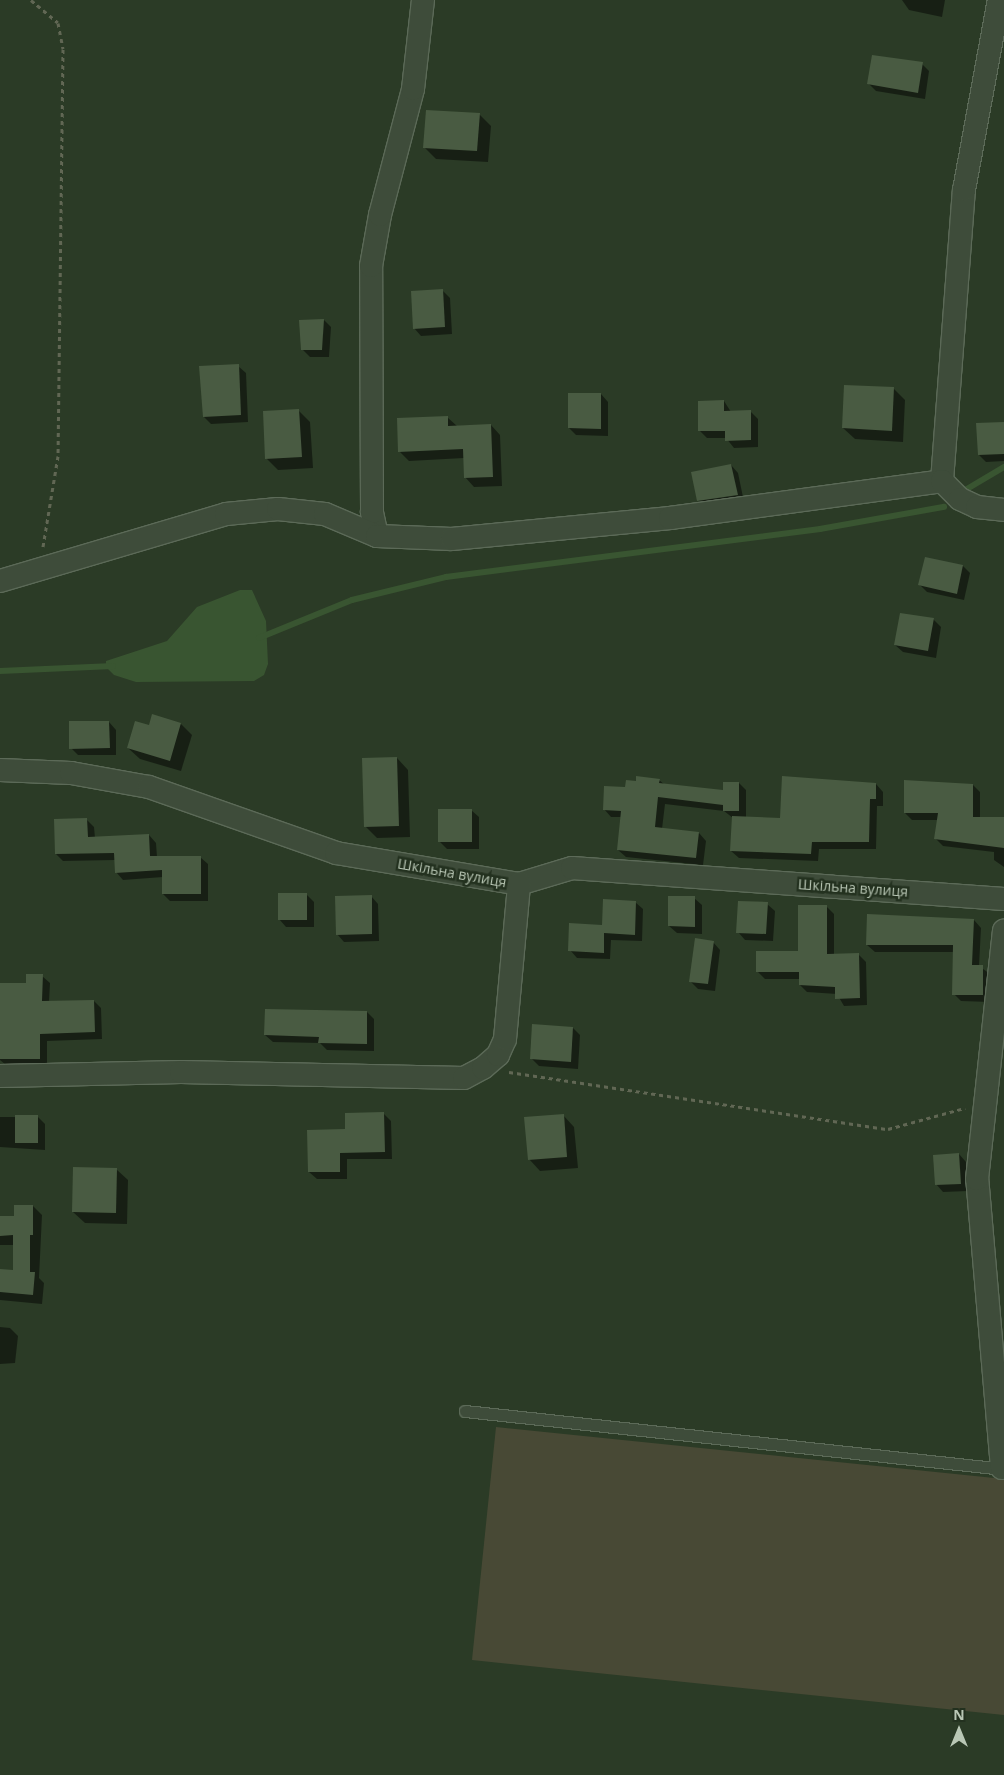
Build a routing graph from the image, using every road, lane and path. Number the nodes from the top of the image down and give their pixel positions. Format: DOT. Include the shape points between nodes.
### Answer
graph roads {
  1 [pos="30,0"];
  2 [pos="423,0"];
  3 [pos="999,0"];
  4 [pos="942,480"];
  5 [pos="1004,510"];
  6 [pos="377,536"];
  7 [pos="40,570"];
  8 [pos="0,581"];
  9 [pos="0,770"];
  10 [pos="519,884"];
  11 [pos="1004,899"];
  12 [pos="1004,930"];
  13 [pos="483,1068"];
  14 [pos="0,1076"];
  15 [pos="985,1103"];
  16 [pos="466,1411"];
  17 [pos="1003,1469"];
  1 -- 7 [label="path" via="58,23 63,50 58,456"];
  2 -- 6 [label="street" via="413,89 380,215 371,266 372,512"];
  3 -- 4 [label="street" via="964,190"];
  4 -- 5 [label="street" via="960,500 977,507"];
  4 -- 6 [label="street" via="670,518 452,539"];
  6 -- 7 [label="street" via="325,514 278,509 235,513"];
  7 -- 8 [label="street"];
  9 -- 10 [label="street, Шкільна вулиця" via="71,773 149,787 336,853"];
  10 -- 11 [label="street, Шкільна вулиця" via="572,868"];
  10 -- 13 [label="street" via="505,1039 498,1055"];
  12 -- 15 [label="street"];
  13 -- 14 [label="street" via="464,1078 181,1072"];
  13 -- 15 [label="path" via="888,1128"];
  15 -- 17 [label="street" via="977,1179"];
  16 -- 17 [label="lane"];
}
